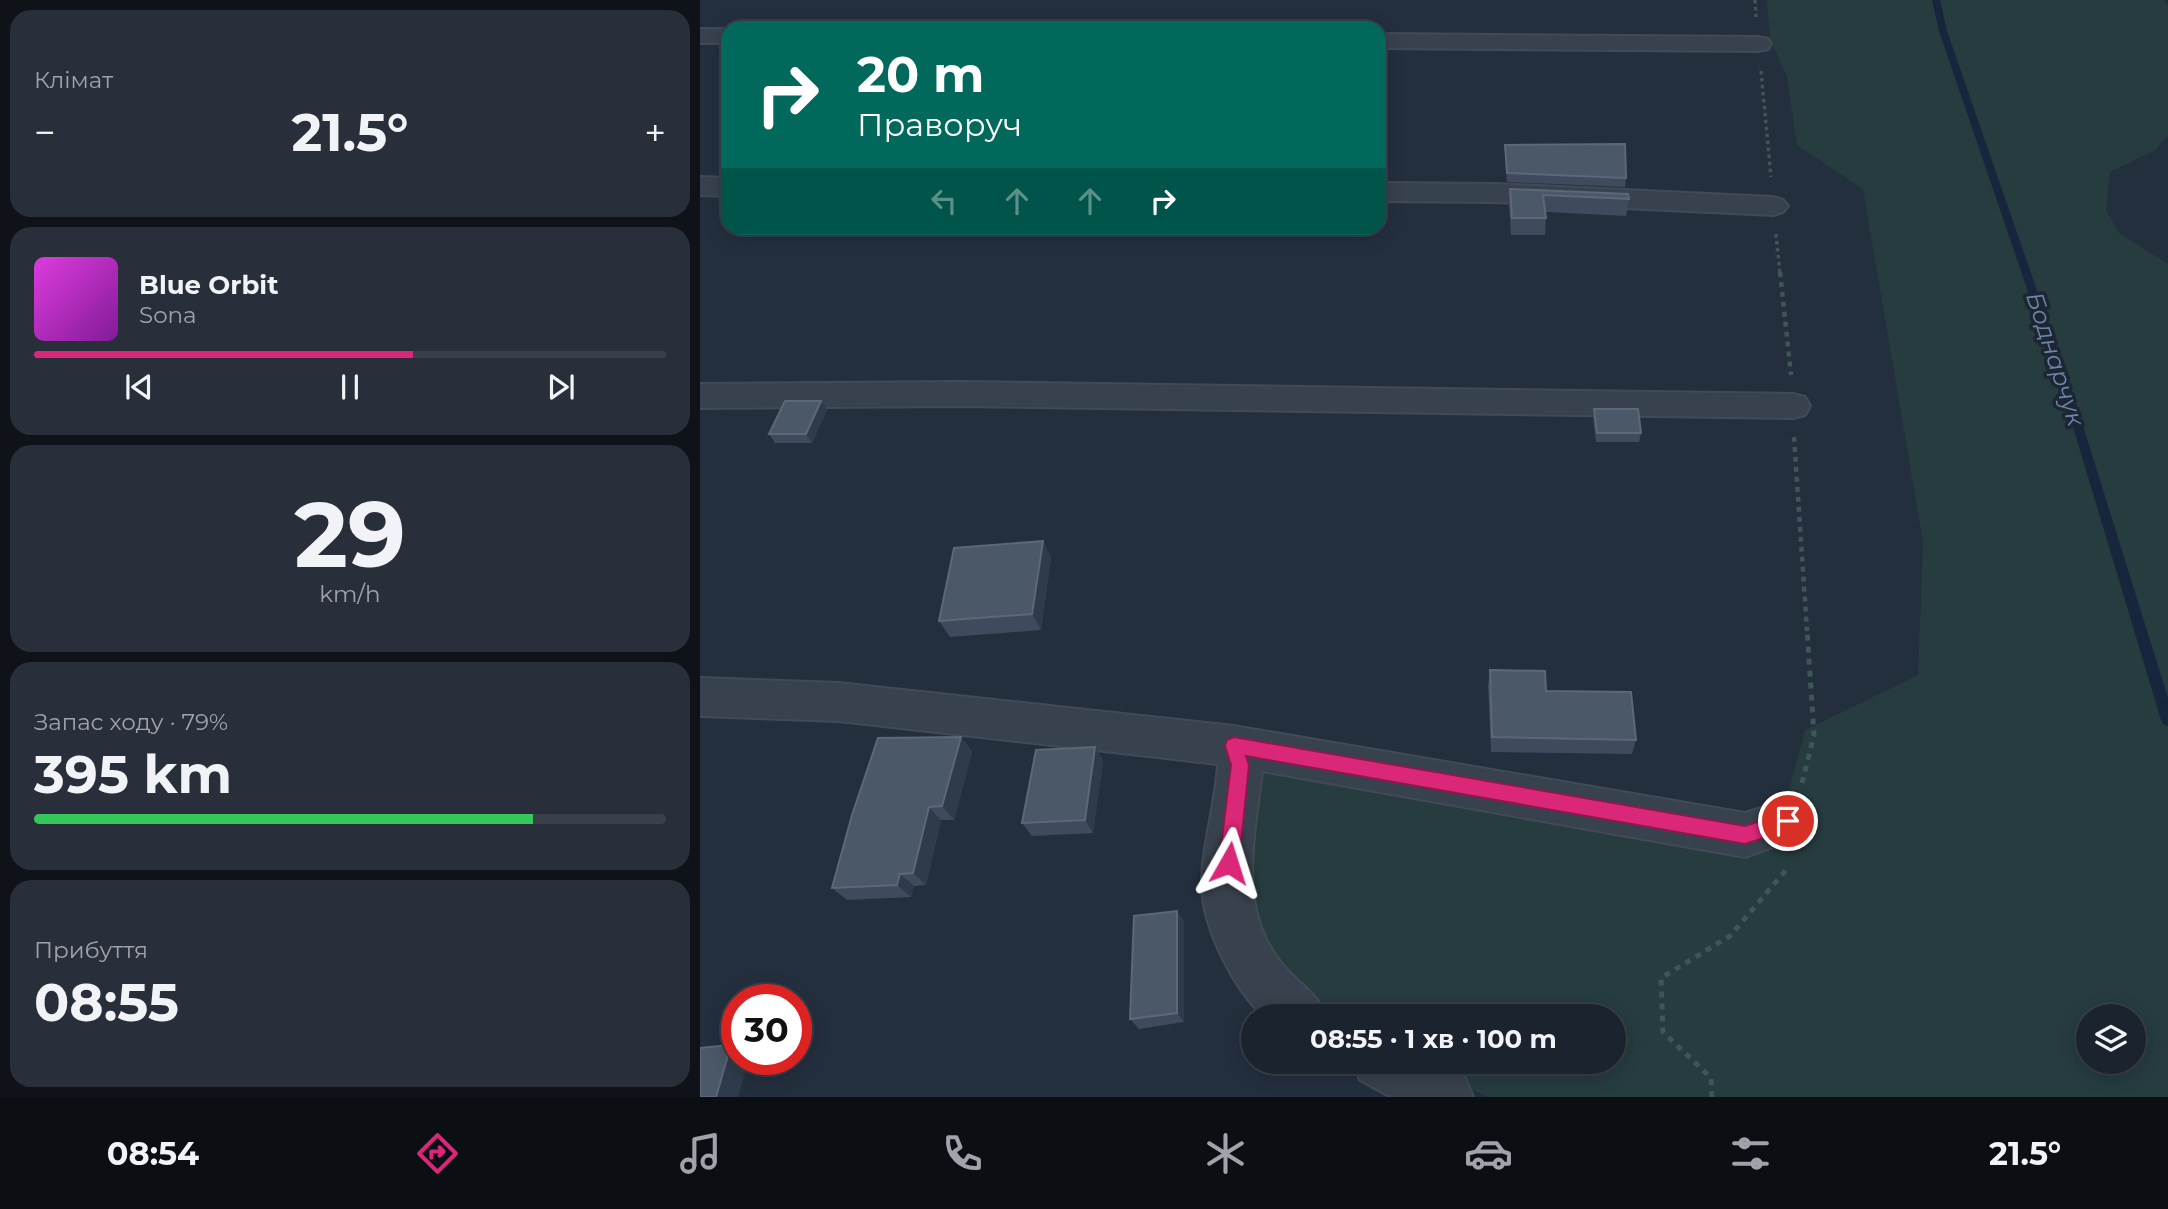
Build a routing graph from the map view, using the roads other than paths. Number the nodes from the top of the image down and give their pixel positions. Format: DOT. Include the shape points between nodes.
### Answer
graph roads {
  1 [pos="700,36"];
  2 [pos="721,36"];
  3 [pos="1386,41"];
  4 [pos="1759,44"];
  5 [pos="700,186"];
  6 [pos="721,187"];
  7 [pos="1386,192"];
  8 [pos="1773,206"];
  9 [pos="700,396"];
  10 [pos="1793,406"];
  11 [pos="700,696"];
  12 [pos="1234,746"];
  13 [pos="1788,821"];
  14 [pos="1288,1004"];
  15 [pos="1401,1074"];
  16 [pos="1446,1097"];
  1 -- 2 [label="street"];
  3 -- 4 [label="street"];
  5 -- 6 [label="street"];
  7 -- 8 [label="street"];
  9 -- 10 [label="street" via="958,394"];
  11 -- 12 [label="street" via="839,702"];
  12 -- 13 [label="street" via="1745,835"];
  12 -- 14 [label="street" via="1240,765 1226,888 1240,941 1264,982"];
  15 -- 16 [label="street"];
}
